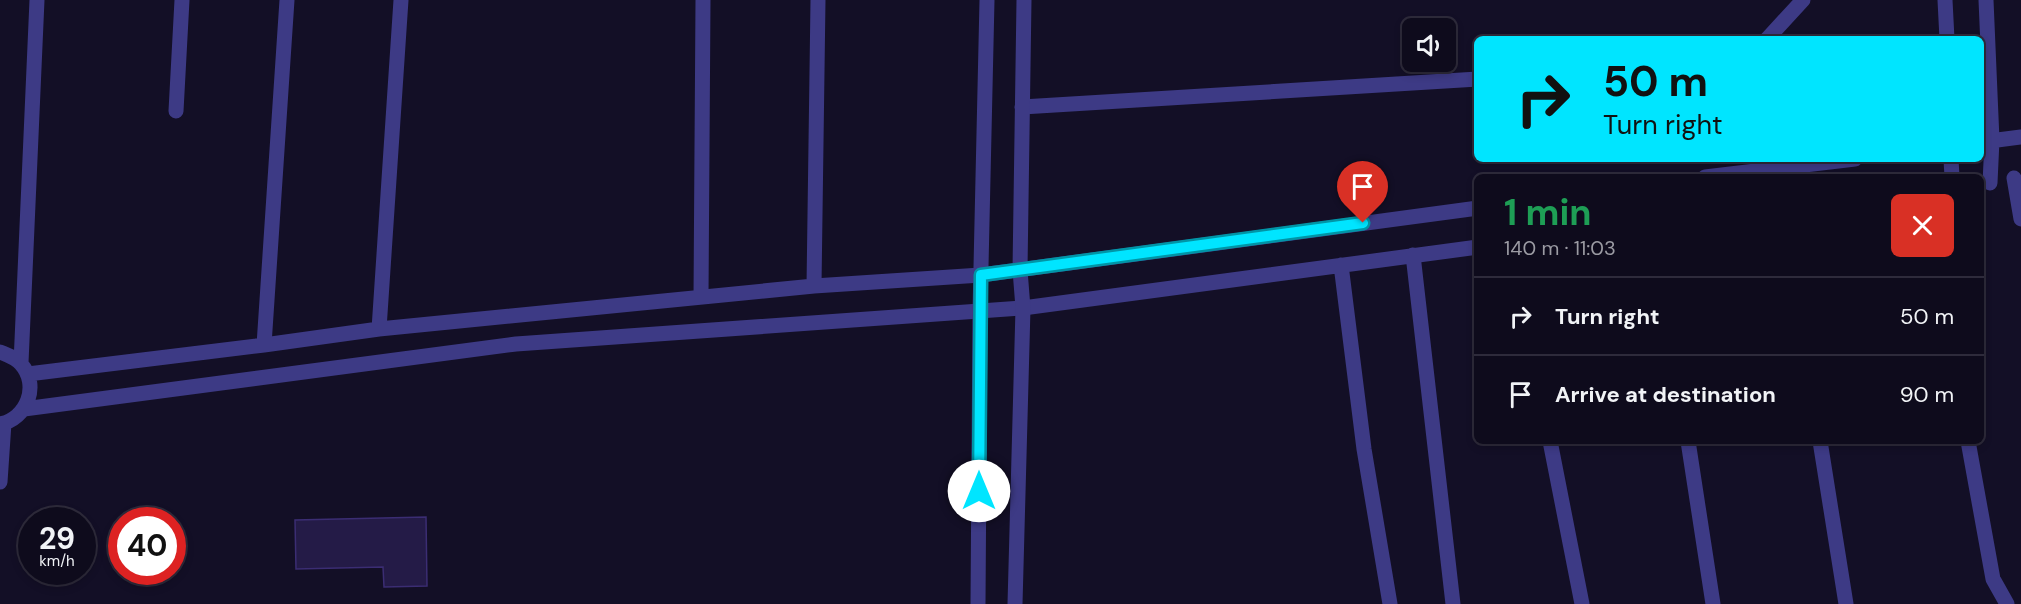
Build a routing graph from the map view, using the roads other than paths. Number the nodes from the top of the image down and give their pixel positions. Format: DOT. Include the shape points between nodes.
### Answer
graph roads {
  1 [pos="37,0"];
  2 [pos="182,0"];
  3 [pos="287,0"];
  4 [pos="400,0"];
  5 [pos="703,0"];
  6 [pos="818,0"];
  7 [pos="987,0"];
  8 [pos="1024,0"];
  9 [pos="1803,0"];
  10 [pos="1945,0"];
  11 [pos="1986,0"];
  12 [pos="1770,36"];
  13 [pos="1947,36"];
  14 [pos="1474,79"];
  15 [pos="1022,107"];
  16 [pos="176,111"];
  17 [pos="2021,137"];
  18 [pos="1987,141"];
  19 [pos="1830,162"];
  20 [pos="1730,174"];
  21 [pos="2017,178"];
  22 [pos="1986,184"];
  23 [pos="1474,208"];
  24 [pos="2021,219"];
  25 [pos="1474,247"];
  26 [pos="1413,255"];
  27 [pos="1341,265"];
  28 [pos="1020,270"];
  29 [pos="981,275"];
  30 [pos="814,286"];
  31 [pos="701,297"];
  32 [pos="1023,308"];
  33 [pos="980,310"];
  34 [pos="379,329"];
  35 [pos="264,345"];
  36 [pos="0,352"];
  37 [pos="24,368"];
  38 [pos="24,409"];
  39 [pos="2,424"];
  40 [pos="1551,444"];
  41 [pos="1688,444"];
  42 [pos="1820,444"];
  43 [pos="1969,444"];
  44 [pos="0,482"];
  45 [pos="978,604"];
  46 [pos="1015,604"];
  47 [pos="1390,604"];
  48 [pos="1453,604"];
  49 [pos="1582,604"];
  50 [pos="1713,604"];
  51 [pos="1846,604"];
  52 [pos="2007,604"];
  1 -- 37 [label="street"];
  2 -- 16 [label="street"];
  3 -- 35 [label="street"];
  4 -- 34 [label="street"];
  5 -- 31 [label="street"];
  6 -- 30 [label="street"];
  7 -- 29 [label="street"];
  8 -- 15 [label="street"];
  9 -- 12 [label="street"];
  10 -- 13 [label="street"];
  11 -- 18 [label="street"];
  14 -- 15 [label="street"];
  15 -- 28 [label="street"];
  17 -- 18 [label="street"];
  18 -- 22 [label="street"];
  19 -- 20 [label="street"];
  21 -- 22 [label="street"];
  21 -- 24 [label="street"];
  23 -- 28 [label="street"];
  25 -- 26 [label="street"];
  26 -- 27 [label="street"];
  26 -- 48 [label="street"];
  27 -- 32 [label="street"];
  27 -- 47 [label="street" via="1364,448"];
  28 -- 29 [label="street"];
  28 -- 32 [label="street"];
  29 -- 30 [label="street"];
  29 -- 33 [label="street"];
  30 -- 31 [label="street"];
  31 -- 34 [label="street"];
  32 -- 33 [label="street"];
  32 -- 46 [label="street"];
  33 -- 38 [label="street" via="516,344"];
  33 -- 45 [label="street"];
  34 -- 35 [label="street"];
  35 -- 37 [label="street"];
  36 -- 37 [label="street"];
  37 -- 38 [label="street" via="30,386"];
  38 -- 39 [label="street"];
  39 -- 44 [label="street"];
  40 -- 49 [label="street"];
  41 -- 50 [label="street"];
  42 -- 51 [label="street"];
  43 -- 52 [label="street" via="1993,579"];
}
